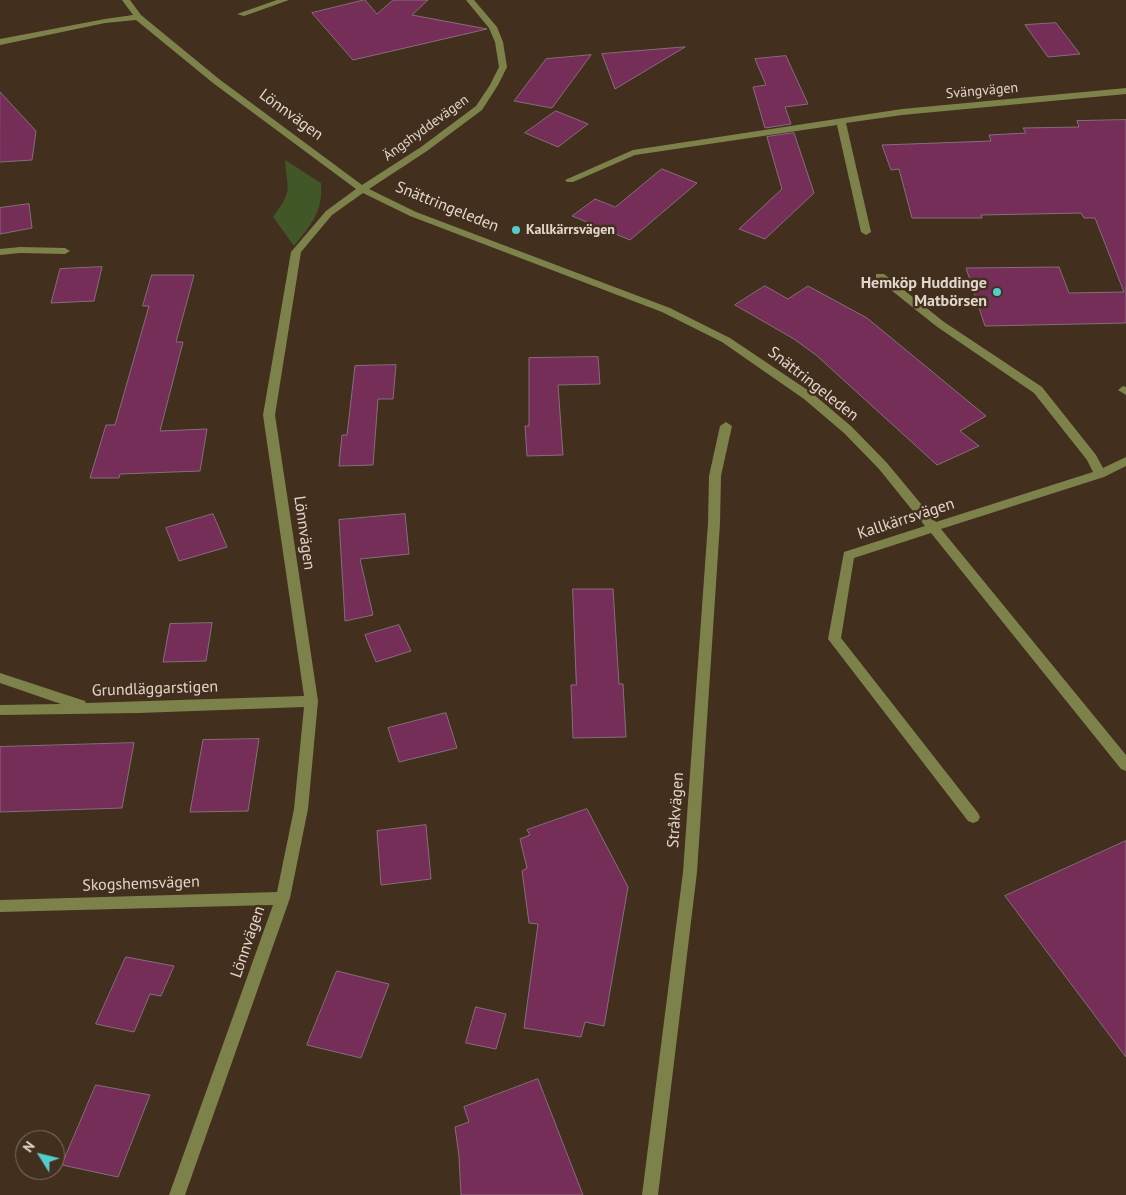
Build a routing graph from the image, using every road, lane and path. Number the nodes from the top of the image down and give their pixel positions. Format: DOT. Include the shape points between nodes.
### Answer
graph roads {
  1 [pos="126,0"];
  2 [pos="285,0"];
  3 [pos="470,0"];
  4 [pos="241,14"];
  5 [pos="138,16"];
  6 [pos="0,42"];
  7 [pos="1126,91"];
  8 [pos="841,122"];
  9 [pos="570,180"];
  10 [pos="362,189"];
  11 [pos="866,232"];
  12 [pos="66,251"];
  13 [pos="0,252"];
  14 [pos="880,276"];
  15 [pos="726,426"];
  16 [pos="1126,461"];
  17 [pos="1100,474"];
  18 [pos="934,528"];
  19 [pos="0,678"];
  20 [pos="311,701"];
  21 [pos="90,709"];
  22 [pos="0,710"];
  23 [pos="1126,765"];
  24 [pos="972,817"];
  25 [pos="282,898"];
  26 [pos="0,906"];
  27 [pos="177,1195"];
  28 [pos="650,1195"];
  1 -- 5 [label="street, Lönnvägen"];
  2 -- 4 [label="street"];
  3 -- 10 [label="street, Ängshyddevägen" via="493,27 499,42 503,67 494,85 479,108"];
  5 -- 6 [label="street"];
  5 -- 10 [label="street, Lönnvägen" via="216,81"];
  7 -- 8 [label="street, Svängvägen" via="902,112"];
  8 -- 9 [label="street, Svängvägen" via="633,153"];
  8 -- 11 [label="street"];
  10 -- 18 [label="street, Snättringeleden" via="413,214 666,310 726,340 808,396 848,430 883,466"];
  10 -- 20 [label="street, Lönnvägen" via="328,213 296,252 269,415"];
  12 -- 13 [label="street"];
  14 -- 17 [label="street" via="940,324 1038,390 1077,437"];
  15 -- 28 [label="street, Stråkvägen" via="715,476 690,872"];
  16 -- 17 [label="street, Kallkärrsvägen"];
  17 -- 18 [label="street, Kallkärrsvägen"];
  18 -- 23 [label="street, Snättringeleden"];
  18 -- 24 [label="street, Kallkärrsvägen" via="848,555 834,639"];
  19 -- 21 [label="street"];
  20 -- 21 [label="street, Grundläggarstigen"];
  20 -- 25 [label="street, Lönnvägen" via="301,809"];
  21 -- 22 [label="street, Grundläggarstigen"];
  25 -- 26 [label="street, Skogshemsvägen"];
  25 -- 27 [label="street, Lönnvägen"];
}
